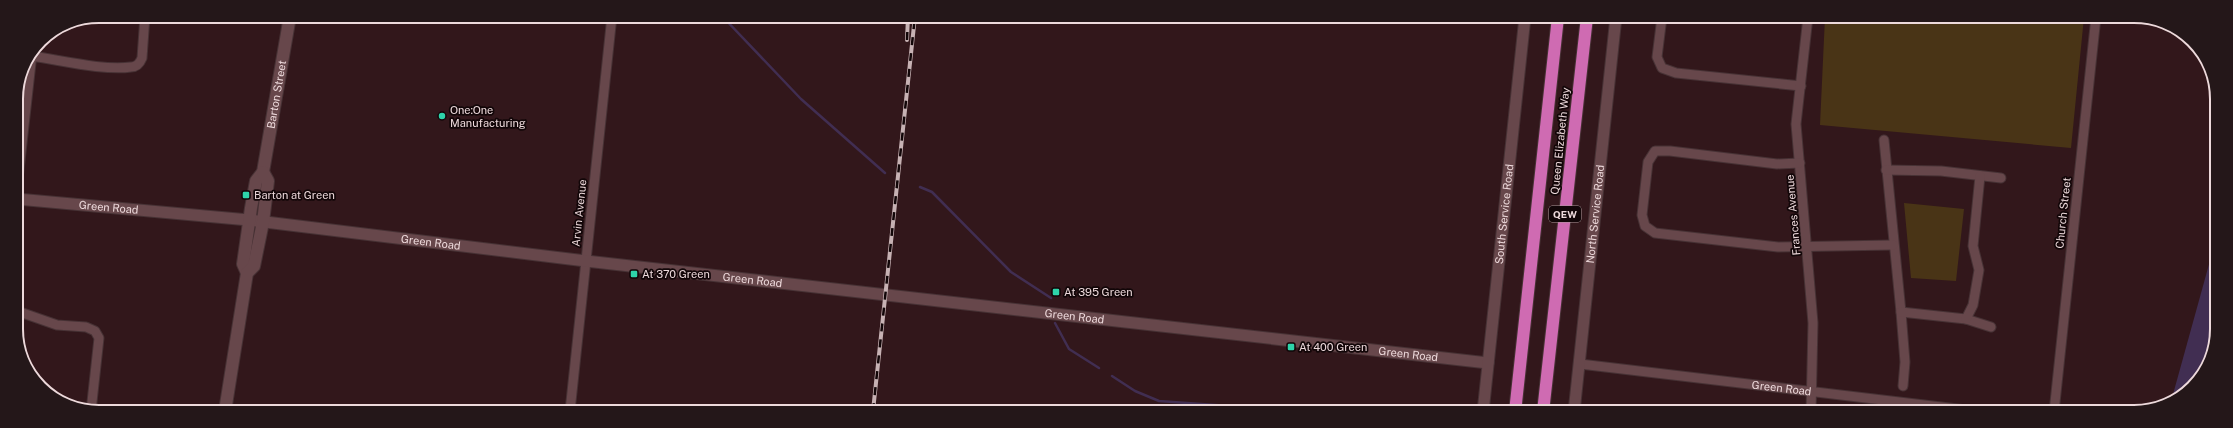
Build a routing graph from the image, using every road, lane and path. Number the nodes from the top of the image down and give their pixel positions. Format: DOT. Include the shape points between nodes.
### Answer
graph roads {
  1 [pos="144,23"];
  2 [pos="289,23"];
  3 [pos="611,23"];
  4 [pos="1524,23"];
  5 [pos="1557,23"];
  6 [pos="1586,23"];
  7 [pos="1615,23"];
  8 [pos="1661,23"];
  9 [pos="1807,23"];
  10 [pos="2095,23"];
  11 [pos="37,56"];
  12 [pos="30,69"];
  13 [pos="1801,86"];
  14 [pos="23,131"];
  15 [pos="1884,140"];
  16 [pos="1800,163"];
  17 [pos="1886,170"];
  18 [pos="263,172"];
  19 [pos="1980,176"];
  20 [pos="2001,178"];
  21 [pos="23,200"];
  22 [pos="249,220"];
  23 [pos="263,222"];
  24 [pos="1893,245"];
  25 [pos="1808,248"];
  26 [pos="586,261"];
  27 [pos="247,273"];
  28 [pos="1901,312"];
  29 [pos="23,313"];
  30 [pos="1966,319"];
  31 [pos="1991,327"];
  32 [pos="1488,363"];
  33 [pos="1580,364"];
  34 [pos="1903,386"];
  35 [pos="1812,392"];
  36 [pos="92,404"];
  37 [pos="226,405"];
  38 [pos="571,405"];
  39 [pos="1484,405"];
  40 [pos="1516,405"];
  41 [pos="1544,405"];
  42 [pos="1575,405"];
  43 [pos="1811,405"];
  44 [pos="1923,405"];
  45 [pos="2055,405"];
  1 -- 11 [label="street" via="142,58 139,64 132,67 108,67"];
  2 -- 18 [label="main road, Barton Street"];
  3 -- 26 [label="street, Arvin Avenue"];
  4 -- 32 [label="street, South Service Road"];
  5 -- 40 [label="highway, Queen Elizabeth Way / QEW"];
  6 -- 41 [label="highway, Queen Elizabeth Way / QEW"];
  7 -- 33 [label="street, North Service Road"];
  8 -- 13 [label="street" via="1657,57 1662,68 1676,73"];
  9 -- 13 [label="street, Frances Avenue"];
  10 -- 45 [label="street, Church Street"];
  12 -- 14 [label="street"];
  13 -- 16 [label="street, Frances Avenue" via="1796,124"];
  15 -- 17 [label="street"];
  16 -- 25 [label="street, Frances Avenue"];
  16 -- 25 [label="street" via="1777,164 1655,151 1648,162 1642,215 1645,226 1656,233"];
  17 -- 19 [label="street" via="1941,171"];
  17 -- 24 [label="street"];
  18 -- 22 [label="main road, Barton Street" via="256,181"];
  18 -- 23 [label="main road, Barton Street" via="268,181"];
  19 -- 20 [label="street"];
  19 -- 30 [label="street" via="1973,246 1979,270 1972,305"];
  21 -- 22 [label="street, Green Road"];
  22 -- 23 [label="street, Green Road"];
  22 -- 27 [label="main road, Barton Street" via="243,264"];
  23 -- 26 [label="street, Green Road"];
  23 -- 27 [label="main road, Barton Street" via="254,266"];
  24 -- 25 [label="street"];
  24 -- 28 [label="street"];
  25 -- 35 [label="street, Frances Avenue" via="1813,322"];
  26 -- 32 [label="street, Green Road"];
  26 -- 38 [label="street, Arvin Avenue"];
  27 -- 37 [label="main road, Barton Street"];
  28 -- 30 [label="street"];
  28 -- 34 [label="street" via="1905,362"];
  29 -- 36 [label="street" via="57,325 86,327 95,331 99,338"];
  30 -- 31 [label="street"];
  32 -- 39 [label="street, South Service Road"];
  33 -- 35 [label="street, Green Road"];
  33 -- 42 [label="street, North Service Road"];
  35 -- 43 [label="street, Frances Avenue"];
  35 -- 44 [label="street, Green Road"];
}
